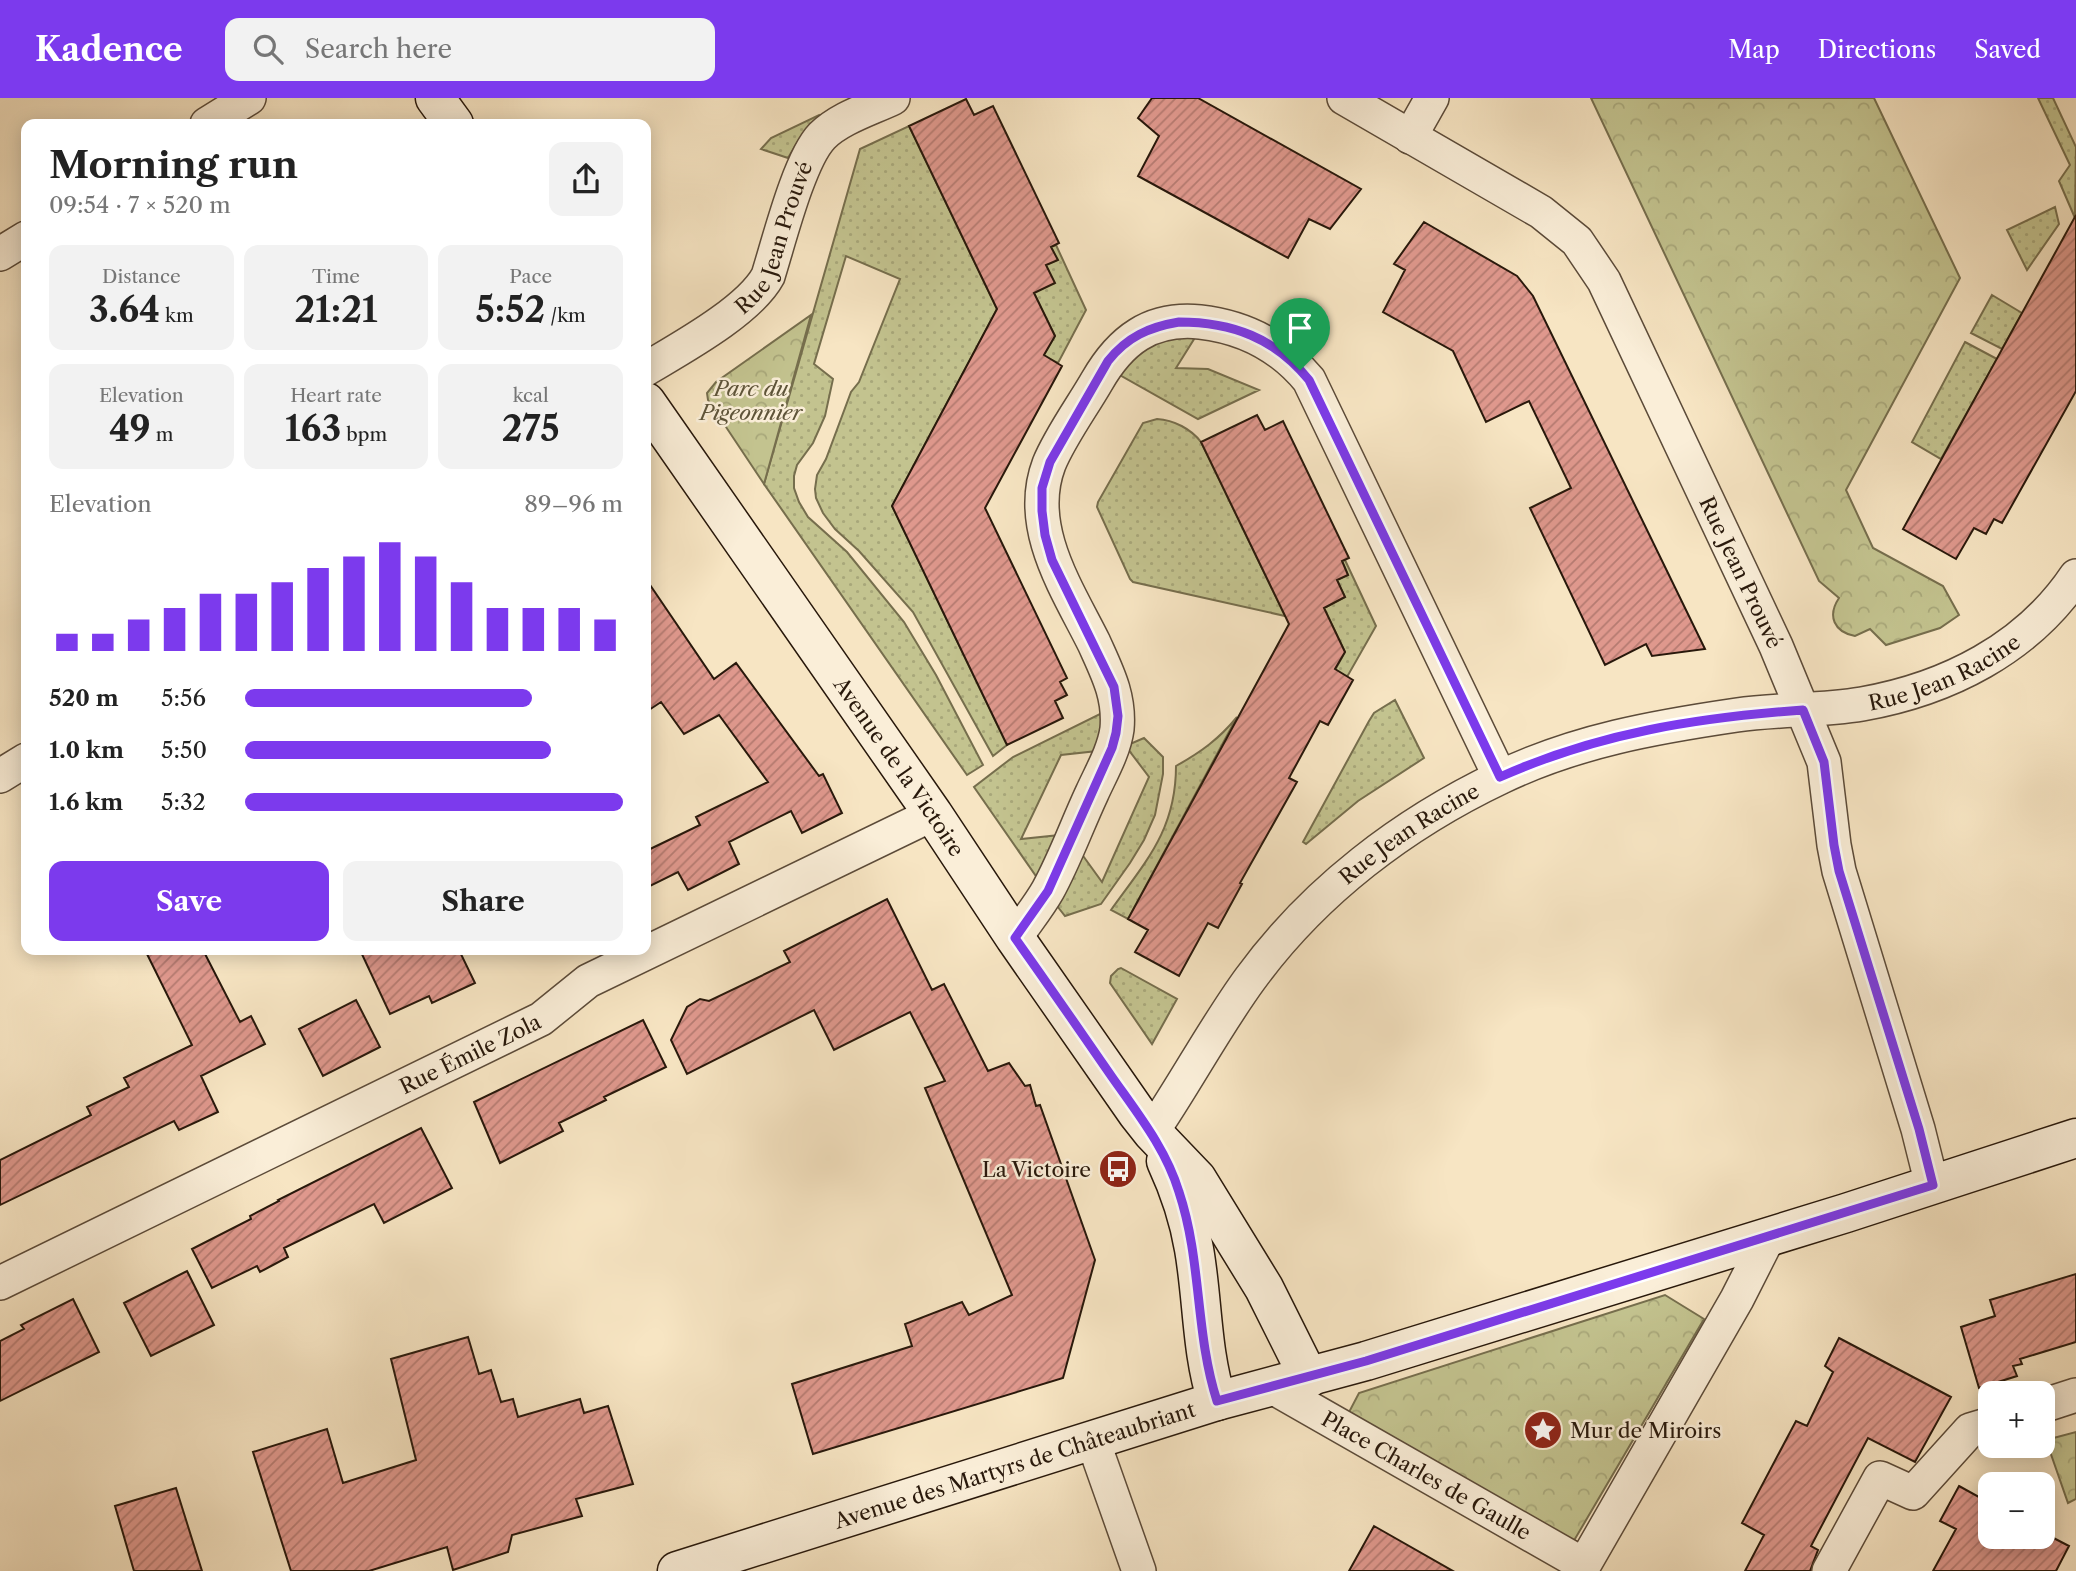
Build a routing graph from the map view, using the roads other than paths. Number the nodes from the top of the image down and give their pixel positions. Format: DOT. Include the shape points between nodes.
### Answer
graph roads {
  1 [pos="249,98"];
  2 [pos="435,98"];
  3 [pos="893,98"];
  4 [pos="1344,98"];
  5 [pos="1432,98"];
  6 [pos="215,119"];
  7 [pos="450,119"];
  8 [pos="1410,137"];
  9 [pos="21,241"];
  10 [pos="0,254"];
  11 [pos="651,366"];
  12 [pos="651,409"];
  13 [pos="2076,576"];
  14 [pos="1803,710"];
  15 [pos="21,763"];
  16 [pos="0,776"];
  17 [pos="1500,777"];
  18 [pos="933,814"];
  19 [pos="1015,938"];
  20 [pos="651,951"];
  21 [pos="642,955"];
  22 [pos="1152,1132"];
  23 [pos="2076,1138"];
  24 [pos="1933,1185"];
  25 [pos="1769,1236"];
  26 [pos="0,1283"];
  27 [pos="1309,1378"];
  28 [pos="1272,1387"];
  29 [pos="2076,1395"];
  30 [pos="1217,1401"];
  31 [pos="2055,1402"];
  32 [pos="1978,1427"];
  33 [pos="1093,1441"];
  34 [pos="1589,1568"];
  35 [pos="677,1571"];
  36 [pos="1139,1571"];
  37 [pos="1829,1571"];
  1 -- 6 [label="street"];
  2 -- 7 [label="street"];
  3 -- 11 [label="street, Rue Jean Prouvé" via="822,137 807,159 761,289 746,304"];
  4 -- 8 [label="street, Rue Jean Prouvé"];
  5 -- 8 [label="street"];
  8 -- 14 [label="street, Rue Jean Prouvé" via="1541,212 1577,241 1592,261"];
  9 -- 10 [label="street"];
  12 -- 18 [label="street, Avenue de la Victoire"];
  13 -- 14 [label="street, Rue Jean Racine" via="2038,623 1968,670 1863,704"];
  14 -- 17 [label="street, Rue Jean Racine" via="1740,715 1620,735 1563,751"];
  14 -- 24 [label="street, Rue Jean Prouvé" via="1824,762 1839,871"];
  15 -- 16 [label="street"];
  17 -- 19 [label="street" via="1309,380 1276,347 1235,329 1197,322 1155,326 1130,339 1108,361 1050,462 1042,488 1052,560 1109,676 1118,716 1112,748 1048,891"];
  17 -- 22 [label="street, Rue Jean Racine" via="1380,849 1300,920 1251,978"];
  18 -- 19 [label="street, Avenue de la Victoire"];
  18 -- 20 [label="street, Rue Émile Zola"];
  19 -- 22 [label="street, Avenue de la Victoire"];
  21 -- 26 [label="street, Rue Émile Zola" via="588,981 541,1019"];
  22 -- 27 [label="street, Avenue de la Victoire" via="1197,1179 1264,1288"];
  22 -- 30 [label="street, Avenue de la Victoire" via="1179,1190 1194,1250"];
  23 -- 24 [label="street, Avenue des Martyrs de Châteaubriant"];
  24 -- 25 [label="street, Avenue des Martyrs de Châteaubriant"];
  25 -- 27 [label="street, Avenue des Martyrs de Châteaubriant"];
  25 -- 34 [label="street, Place Charles de Gaulle"];
  27 -- 28 [label="street, Avenue des Martyrs de Châteaubriant"];
  28 -- 30 [label="street, Avenue des Martyrs de Châteaubriant"];
  28 -- 34 [label="street, Place Charles de Gaulle"];
  29 -- 31 [label="street"];
  30 -- 33 [label="street, Avenue des Martyrs de Châteaubriant"];
  32 -- 37 [label="street" via="1970,1430 1913,1493 1880,1478"];
  33 -- 35 [label="street, Avenue des Martyrs de Châteaubriant"];
  33 -- 36 [label="street"];
}
